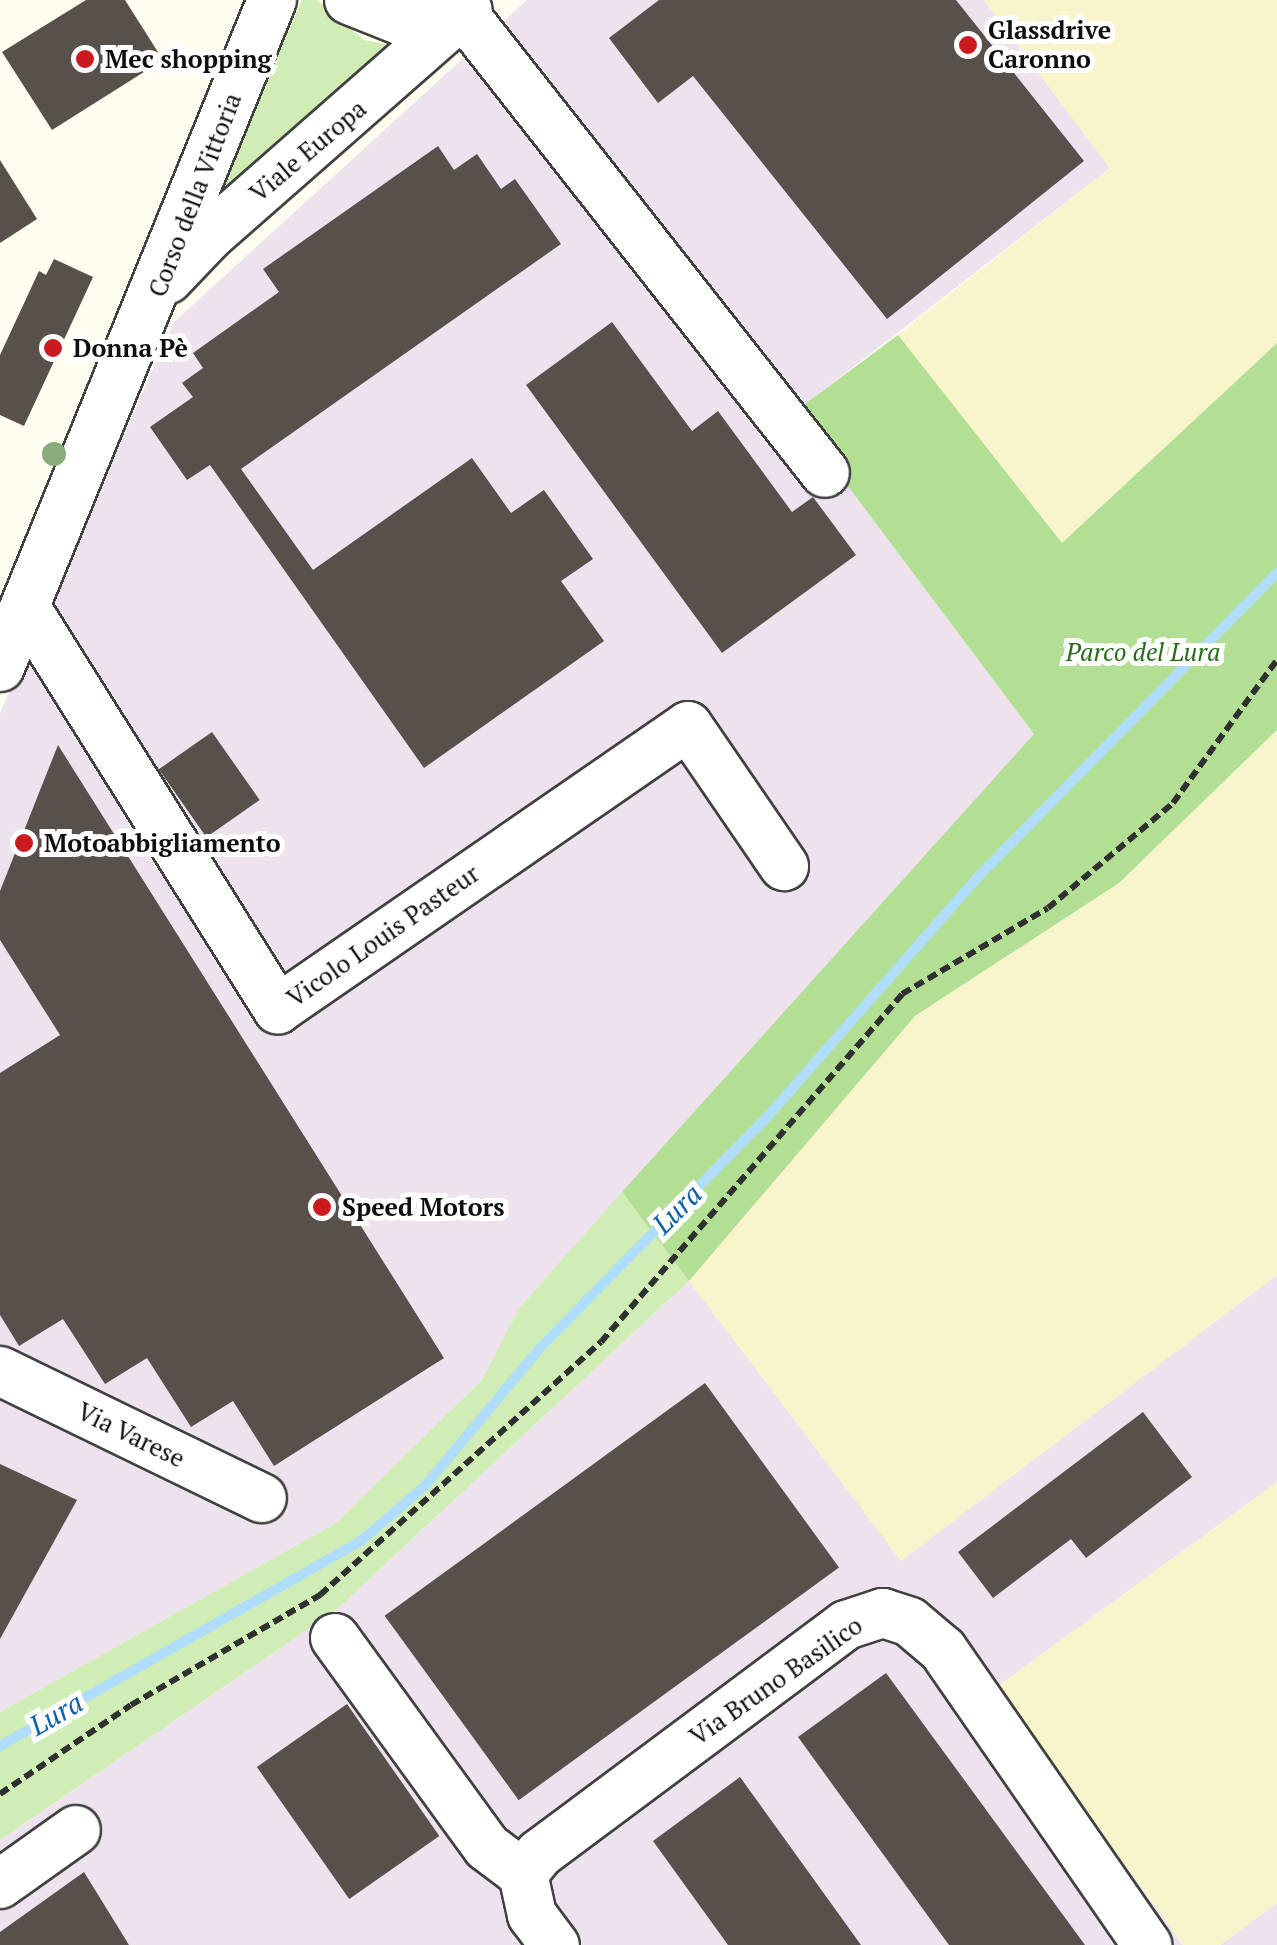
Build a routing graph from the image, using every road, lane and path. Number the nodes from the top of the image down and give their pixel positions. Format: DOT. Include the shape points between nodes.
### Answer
graph roads {
  1 [pos="272,0"];
  2 [pos="349,0"];
  3 [pos="478,4"];
  4 [pos="157,293"];
  5 [pos="825,472"];
  6 [pos="26,608"];
  7 [pos="1277,660"];
  8 [pos="0,667"];
  9 [pos="784,866"];
  10 [pos="0,1372"];
  11 [pos="262,1498"];
  12 [pos="335,1638"];
  13 [pos="0,1794"];
  14 [pos="76,1830"];
  15 [pos="524,1874"];
  16 [pos="0,1884"];
  17 [pos="555,1945"];
  18 [pos="1147,1945"];
  1 -- 4 [label="street, Corso della Vittoria"];
  2 -- 3 [label="street" via="406,23"];
  3 -- 4 [label="street, Viale Europa" via="208,236"];
  3 -- 5 [label="street"];
  4 -- 6 [label="street, Corso della Vittoria"];
  6 -- 8 [label="street, Corso della Vittoria"];
  6 -- 9 [label="street, Vicolo Louis Pasteur" via="278,1009 688,726"];
  7 -- 13 [label="path" via="1173,802 1048,908 902,994 601,1342 320,1595 131,1705"];
  10 -- 11 [label="street, Via Varese"];
  12 -- 15 [label="street" via="487,1847"];
  14 -- 16 [label="street"];
  15 -- 17 [label="street" via="532,1915"];
  15 -- 18 [label="street, Via Bruno Basilico" via="539,1854 846,1625 883,1614 910,1622 943,1650"];
}
